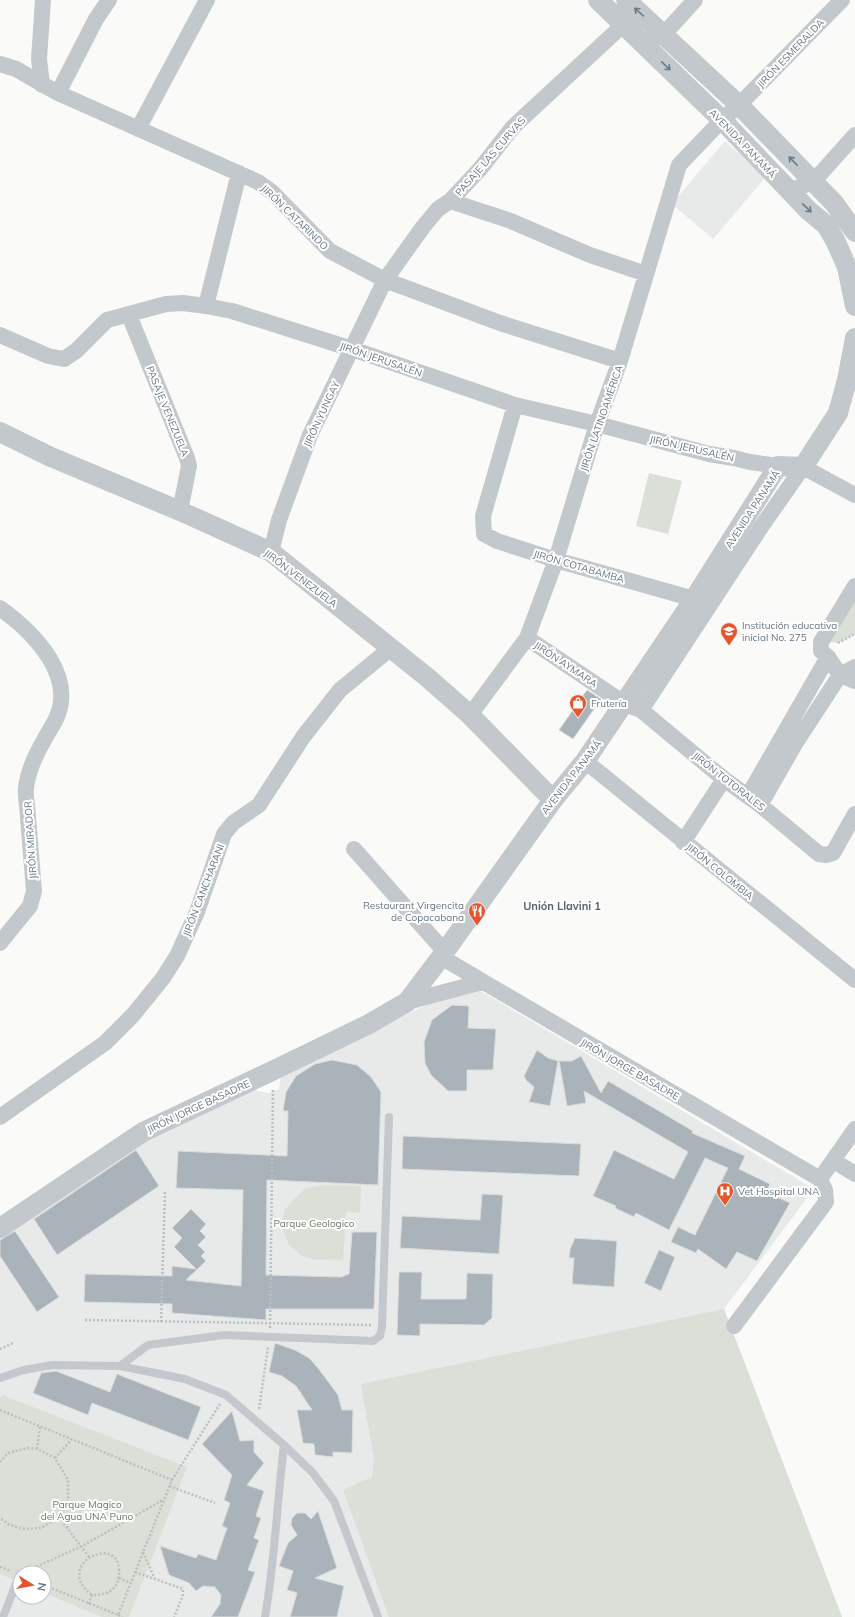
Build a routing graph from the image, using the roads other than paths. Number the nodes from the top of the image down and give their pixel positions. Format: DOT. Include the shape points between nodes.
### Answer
graph roads {
  1 [pos="43,0"];
  2 [pos="109,0"];
  3 [pos="207,0"];
  4 [pos="598,0"];
  5 [pos="626,0"];
  6 [pos="694,0"];
  7 [pos="842,0"];
  8 [pos="623,25"];
  9 [pos="664,34"];
  10 [pos="642,44"];
  11 [pos="0,64"];
  12 [pos="42,85"];
  13 [pos="58,93"];
  14 [pos="739,105"];
  15 [pos="722,120"];
  16 [pos="138,129"];
  17 [pos="855,136"];
  18 [pos="239,173"];
  19 [pos="813,182"];
  20 [pos="789,190"];
  21 [pos="450,200"];
  22 [pos="855,232"];
  23 [pos="646,274"];
  24 [pos="385,280"];
  25 [pos="206,306"];
  26 [pos="855,306"];
  27 [pos="129,315"];
  28 [pos="0,335"];
  29 [pos="855,338"];
  30 [pos="352,348"];
  31 [pos="620,361"];
  32 [pos="515,405"];
  33 [pos="597,424"];
  34 [pos="0,432"];
  35 [pos="778,466"];
  36 [pos="804,467"];
  37 [pos="855,495"];
  38 [pos="180,511"];
  39 [pos="271,552"];
  40 [pos="556,560"];
  41 [pos="855,586"];
  42 [pos="694,599"];
  43 [pos="0,608"];
  44 [pos="527,638"];
  45 [pos="391,648"];
  46 [pos="828,657"];
  47 [pos="855,666"];
  48 [pos="840,675"];
  49 [pos="855,681"];
  50 [pos="633,707"];
  51 [pos="470,715"];
  52 [pos="585,762"];
  53 [pos="724,779"];
  54 [pos="553,800"];
  55 [pos="754,801"];
  56 [pos="855,814"];
  57 [pos="683,842"];
  58 [pos="354,849"];
  59 [pos="0,943"];
  60 [pos="443,954"];
  61 [pos="855,980"];
  62 [pos="482,982"];
  63 [pos="407,1002"];
  64 [pos="0,1116"];
  65 [pos="389,1117"];
  66 [pos="855,1130"];
  67 [pos="834,1161"];
  68 [pos="855,1174"];
  69 [pos="820,1179"];
  70 [pos="0,1228"];
  71 [pos="734,1326"];
  72 [pos="120,1366"];
  73 [pos="0,1378"];
  74 [pos="284,1445"];
  75 [pos="12,1594"];
  76 [pos="3,1617"];
  77 [pos="265,1617"];
  78 [pos="378,1617"];
  1 -- 12 [label="street" via="39,59"];
  2 -- 13 [label="street" via="96,19"];
  3 -- 16 [label="street"];
  4 -- 8 [label="street, AVENIDA PANAMÁ"];
  9 -- 5 [label="street, one-way"];
  6 -- 9 [label="street"];
  7 -- 14 [label="street, JIRÓN ESMERALDA"];
  8 -- 10 [label="street, AVENIDA PANAMÁ"];
  8 -- 21 [label="street, PASAJE LAS CURVAS" via="513,127 480,169"];
  9 -- 10 [label="street"];
  9 -- 14 [label="street"];
  10 -- 15 [label="street, AVENIDA PANAMÁ, one-way"];
  11 -- 12 [label="street, JIRÓN CATARINDO" via="16,69"];
  12 -- 13 [label="street, JIRÓN CATARINDO"];
  13 -- 16 [label="street, JIRÓN CATARINDO"];
  14 -- 15 [label="street, JIRÓN ESMERALDA"];
  19 -- 14 [label="street, one-way"];
  15 -- 20 [label="street, AVENIDA PANAMÁ"];
  15 -- 23 [label="street, JIRÓN LATINOAMÉRICA" via="679,165"];
  16 -- 18 [label="street, JIRÓN CATARINDO"];
  17 -- 19 [label="street"];
  18 -- 24 [label="street, JIRÓN CATARINDO" via="272,192 330,251"];
  18 -- 25 [label="street"];
  19 -- 20 [label="street"];
  19 -- 22 [label="street" via="834,203"];
  20 -- 26 [label="street, AVENIDA PANAMÁ, one-way" via="826,225 836,240 847,267"];
  21 -- 23 [label="street"];
  21 -- 24 [label="street, PASAJE LAS CURVAS" via="438,209 423,227"];
  23 -- 31 [label="street, JIRÓN LATINOAMÉRICA"];
  24 -- 30 [label="street, JIRÓN YUNGAY"];
  24 -- 31 [label="street, JIRÓN CATARINDO" via="500,323"];
  25 -- 27 [label="street, JIRÓN JERUSALÉN" via="166,304"];
  25 -- 30 [label="street, JIRÓN JERUSALÉN" via="232,311"];
  27 -- 28 [label="street, JIRÓN JERUSALÉN" via="107,320 76,351 64,359 48,356"];
  27 -- 38 [label="street, PASAJE VENEZUELA" via="187,458 189,466"];
  29 -- 36 [label="street, AVENIDA PANAMÁ" via="838,413"];
  30 -- 32 [label="street, JIRÓN JERUSALÉN"];
  30 -- 39 [label="street, JIRÓN YUNGAY" via="310,435 279,520"];
  31 -- 33 [label="street, JIRÓN LATINOAMÉRICA"];
  32 -- 33 [label="street, JIRÓN JERUSALÉN"];
  32 -- 40 [label="street, JIRÓN COTABAMBA" via="482,516 484,534 489,538"];
  33 -- 35 [label="street, JIRÓN JERUSALÉN" via="709,454"];
  33 -- 40 [label="street, JIRÓN LATINOAMÉRICA"];
  34 -- 38 [label="street, JIRÓN VENEZUELA" via="51,457"];
  35 -- 36 [label="street, AVENIDA PANAMÁ"];
  35 -- 42 [label="street, AVENIDA PANAMÁ"];
  36 -- 37 [label="street"];
  36 -- 50 [label="street, AVENIDA PANAMÁ"];
  38 -- 39 [label="street, JIRÓN VENEZUELA"];
  39 -- 45 [label="street, JIRÓN VENEZUELA"];
  40 -- 42 [label="street, JIRÓN COTABAMBA"];
  40 -- 44 [label="street, JIRÓN LATINOAMÉRICA"];
  41 -- 46 [label="street" via="821,642 821,651"];
  42 -- 50 [label="street, AVENIDA PANAMÁ"];
  43 -- 59 [label="street, JIRÓN MIRADOR" via="33,635 51,660 60,681 61,702 56,719 34,758 26,788 34,891 30,906"];
  44 -- 50 [label="street, JIRÓN AYMARA"];
  44 -- 51 [label="street, JIRÓN LATINOAMÉRICA"];
  45 -- 51 [label="street, JIRÓN VENEZUELA"];
  45 -- 64 [label="street, JIRÓN CANCHARANI" via="340,690 303,737 259,805 233,823 224,834 197,912 177,956 163,978 105,1043"];
  46 -- 48 [label="street"];
  46 -- 55 [label="street"];
  47 -- 48 [label="street"];
  48 -- 49 [label="street"];
  48 -- 55 [label="street"];
  50 -- 52 [label="street, AVENIDA PANAMÁ"];
  50 -- 53 [label="street, JIRÓN TOTORALES"];
  51 -- 54 [label="street, JIRÓN VENEZUELA"];
  52 -- 54 [label="street, AVENIDA PANAMÁ"];
  52 -- 57 [label="street, JIRÓN COLOMBIA"];
  53 -- 55 [label="street, JIRÓN TOTORALES"];
  53 -- 57 [label="street"];
  54 -- 60 [label="street, AVENIDA PANAMÁ"];
  55 -- 56 [label="street, JIRÓN TOTORALES" via="819,854 826,855 833,853"];
  57 -- 61 [label="street, JIRÓN COLOMBIA"];
  58 -- 60 [label="street, JIRÓN JORGE BASADRE"];
  60 -- 62 [label="street, JIRÓN JORGE BASADRE"];
  60 -- 63 [label="street, AVENIDA PANAMÁ"];
  62 -- 63 [label="street"];
  62 -- 69 [label="street, JIRÓN JORGE BASADRE"];
  63 -- 70 [label="street, JIRÓN JORGE BASADRE" via="369,1024 143,1132"];
  65 -- 72 [label="lane" via="380,1336 373,1342 224,1335 148,1345"];
  66 -- 67 [label="street"];
  67 -- 68 [label="street"];
  67 -- 69 [label="street"];
  69 -- 71 [label="street" via="825,1190 826,1202"];
  72 -- 73 [label="lane" via="52,1365"];
  72 -- 74 [label="lane" via="185,1379 226,1395"];
  74 -- 77 [label="lane"];
  74 -- 78 [label="lane" via="313,1472 334,1501"];
  75 -- 76 [label="lane"];
}
